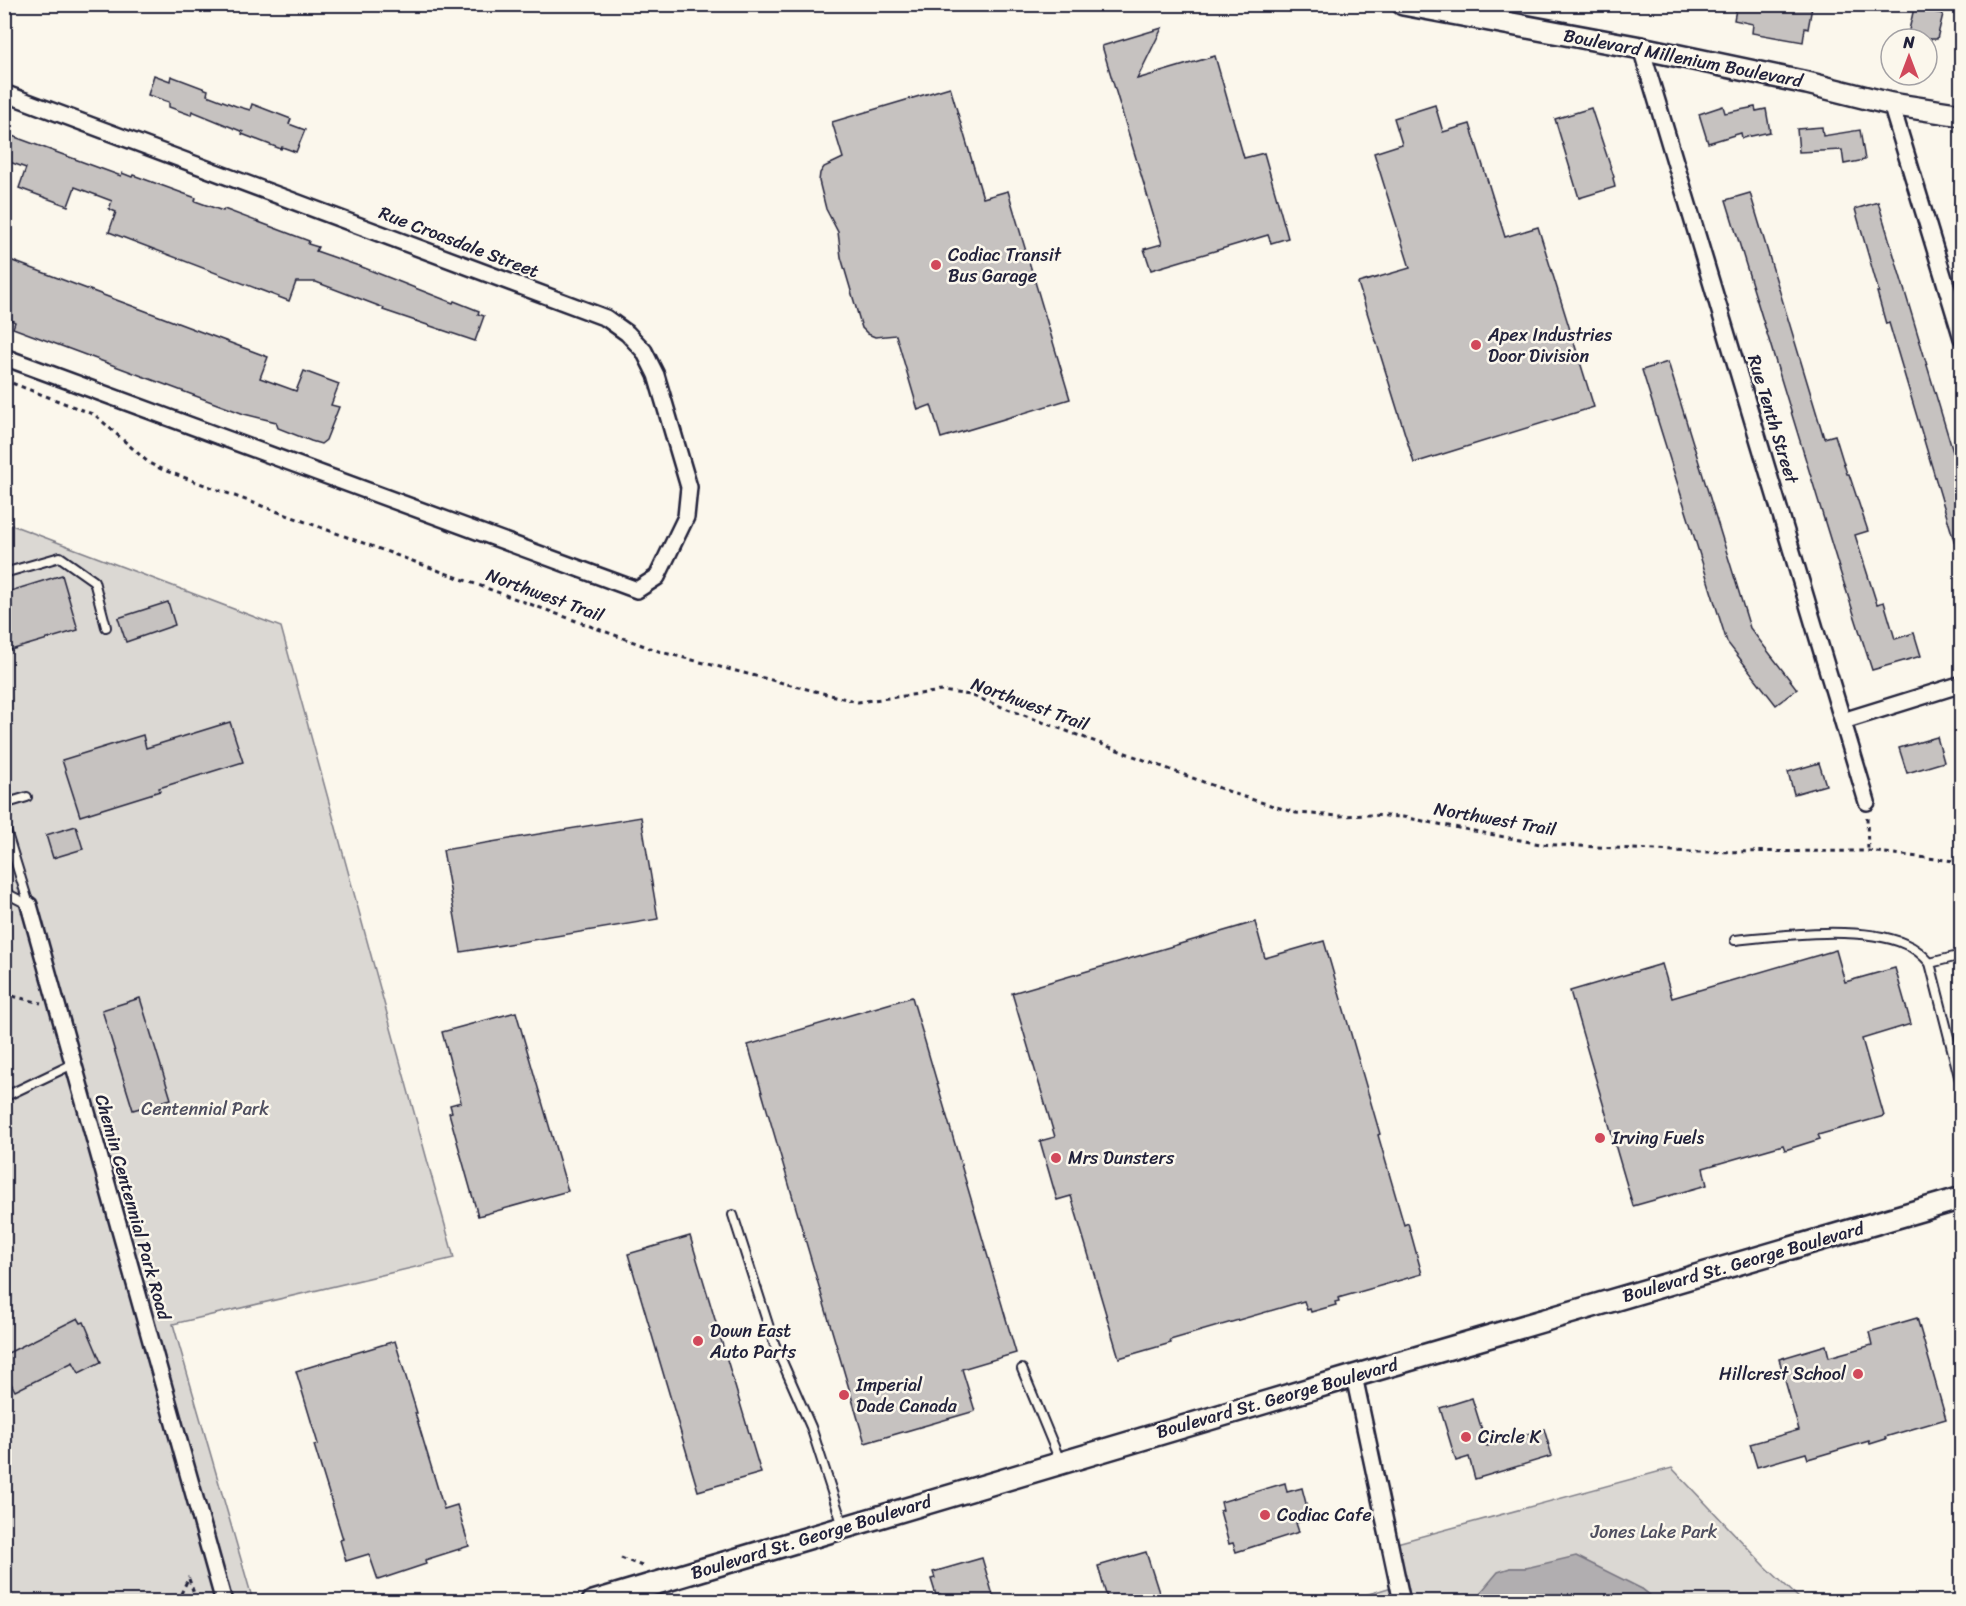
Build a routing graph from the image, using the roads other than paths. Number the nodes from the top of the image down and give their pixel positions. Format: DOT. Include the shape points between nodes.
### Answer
graph roads {
  1 [pos="1403,4"];
  2 [pos="1641,48"];
  3 [pos="4,93"];
  4 [pos="1892,104"];
  5 [pos="1959,113"];
  6 [pos="1962,338"];
  7 [pos="4,357"];
  8 [pos="4,573"];
  9 [pos="106,627"];
  10 [pos="1962,684"];
  11 [pos="1843,721"];
  12 [pos="27,797"];
  13 [pos="1867,802"];
  14 [pos="4,804"];
  15 [pos="4,824"];
  16 [pos="4,892"];
  17 [pos="29,905"];
  18 [pos="1735,940"];
  19 [pos="1962,955"];
  20 [pos="1930,963"];
  21 [pos="73,1064"];
  22 [pos="1962,1088"];
  23 [pos="4,1097"];
  24 [pos="1962,1198"];
  25 [pos="733,1215"];
  26 [pos="1022,1369"];
  27 [pos="1354,1376"];
  28 [pos="1060,1463"];
  29 [pos="843,1527"];
  30 [pos="224,1602"];
  31 [pos="594,1602"];
  32 [pos="1402,1602"];
  1 -- 2 [label="main road, Boulevard Millenium Boulevard"];
  2 -- 4 [label="main road, Boulevard Millenium Boulevard"];
  2 -- 11 [label="street, Rue Tenth Street"];
  3 -- 7 [label="street, Rue Croasdale Street" via="606,318 644,351 656,375 689,487 686,517 657,577 637,590"];
  4 -- 5 [label="main road, Boulevard Millenium Boulevard"];
  4 -- 6 [label="street"];
  8 -- 9 [label="lane" via="60,557 94,581"];
  10 -- 11 [label="street"];
  11 -- 13 [label="street, Rue Tenth Street"];
  12 -- 14 [label="lane"];
  15 -- 17 [label="lane, Chemin Centennial Park Road"];
  16 -- 17 [label="lane"];
  17 -- 21 [label="street, Chemin Centennial Park Road"];
  18 -- 20 [label="lane" via="1797,934 1873,935 1905,944"];
  19 -- 20 [label="lane"];
  20 -- 22 [label="lane"];
  21 -- 23 [label="lane"];
  21 -- 30 [label="street, Chemin Centennial Park Road"];
  24 -- 27 [label="main road, Boulevard St. George Boulevard"];
  25 -- 29 [label="lane" via="774,1343 811,1427"];
  26 -- 28 [label="lane"];
  27 -- 28 [label="main road, Boulevard St. George Boulevard"];
  27 -- 32 [label="street"];
  28 -- 29 [label="main road, Boulevard St. George Boulevard"];
  29 -- 31 [label="main road, Boulevard St. George Boulevard"];
}
